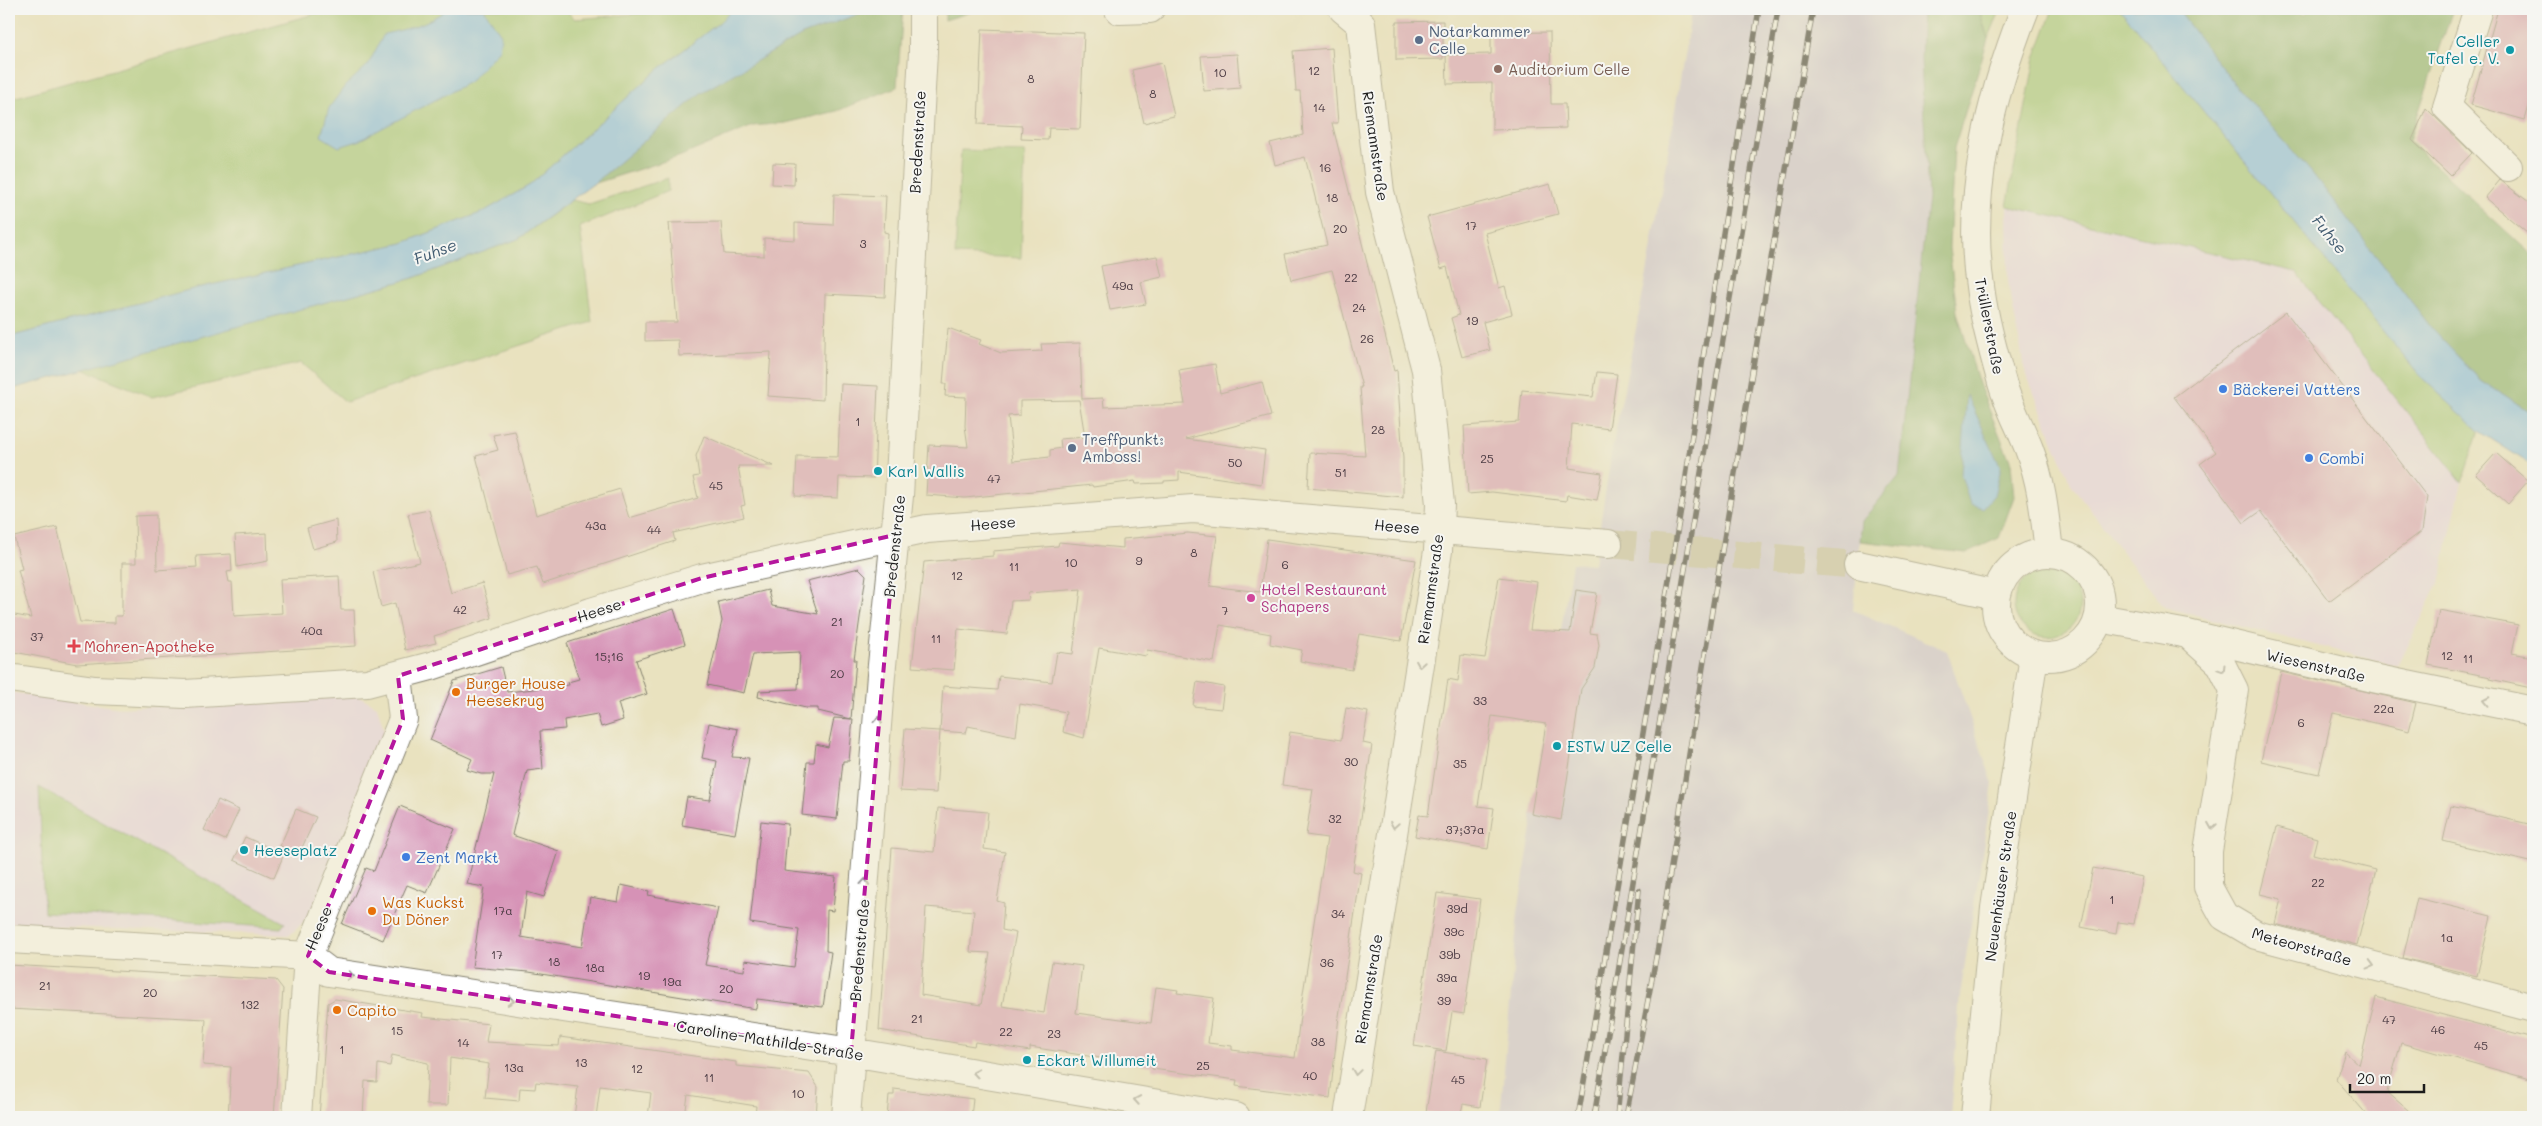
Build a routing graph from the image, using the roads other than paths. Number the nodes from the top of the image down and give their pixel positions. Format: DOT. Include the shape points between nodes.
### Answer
graph roads {
  1 [pos="1150,9"];
  2 [pos="1343,9"];
  3 [pos="2478,9"];
  4 [pos="1119,10"];
  5 [pos="2024,10"];
  6 [pos="923,14"];
  7 [pos="2508,166"];
  8 [pos="1438,529"];
  9 [pos="895,535"];
  10 [pos="1608,544"];
  11 [pos="2048,552"];
  12 [pos="1858,565"];
  13 [pos="1996,594"];
  14 [pos="2099,618"];
  15 [pos="2188,634"];
  16 [pos="2034,656"];
  17 [pos="398,676"];
  18 [pos="9,678"];
  19 [pos="2533,712"];
  20 [pos="9,939"];
  21 [pos="308,956"];
  22 [pos="2533,1008"];
  23 [pos="851,1052"];
  24 [pos="297,1117"];
  25 [pos="846,1117"];
  26 [pos="1236,1117"];
  27 [pos="1348,1117"];
  28 [pos="1975,1117"];
  1 -- 4 [label="street"];
  2 -- 8 [label="street, Riemannstraße" via="1361,24 1380,192 1426,370 1440,504"];
  3 -- 7 [label="street" via="2447,107"];
  5 -- 11 [label="street, Trüllerstraße" via="1987,128 1980,174 1978,258 1981,294 2001,381 2030,450 2041,486"];
  6 -- 9 [label="street, Bredenstraße"];
  8 -- 9 [label="street, Heese" via="1193,510 937,528"];
  8 -- 10 [label="street, Heese"];
  8 -- 27 [label="street, Riemannstraße, one-way" via="1438,551"];
  9 -- 17 [label="street, Heese" via="702,578"];
  23 -- 9 [label="street, Bredenstraße, one-way"];
  11 -- 13 [label="street" via="2031,555 2015,564 2003,577"];
  11 -- 14 [label="street" via="2071,558 2090,573 2099,594"];
  12 -- 13 [label="street"];
  13 -- 16 [label="street" via="1999,626 2020,650"];
  14 -- 15 [label="street, Wiesenstraße"];
  14 -- 16 [label="street" via="2092,633 2067,654"];
  19 -- 15 [label="street, Wiesenstraße, one-way"];
  15 -- 22 [label="street, Meteorstraße, one-way" via="2221,664 2234,690 2208,851 2208,887 2224,916 2256,935"];
  16 -- 28 [label="street, Neuenhäuser Straße" via="1994,908"];
  17 -- 18 [label="street, Heese" via="367,683 186,694 95,690"];
  17 -- 21 [label="street, Heese" via="403,719"];
  20 -- 21 [label="street, Heese"];
  21 -- 23 [label="street, Caroline-Mathilde-Straße, one-way" via="329,972"];
  21 -- 24 [label="street"];
  23 -- 25 [label="street, Bredenstraße"];
  26 -- 23 [label="street, Caroline-Mathilde-Straße, one-way"];
}
